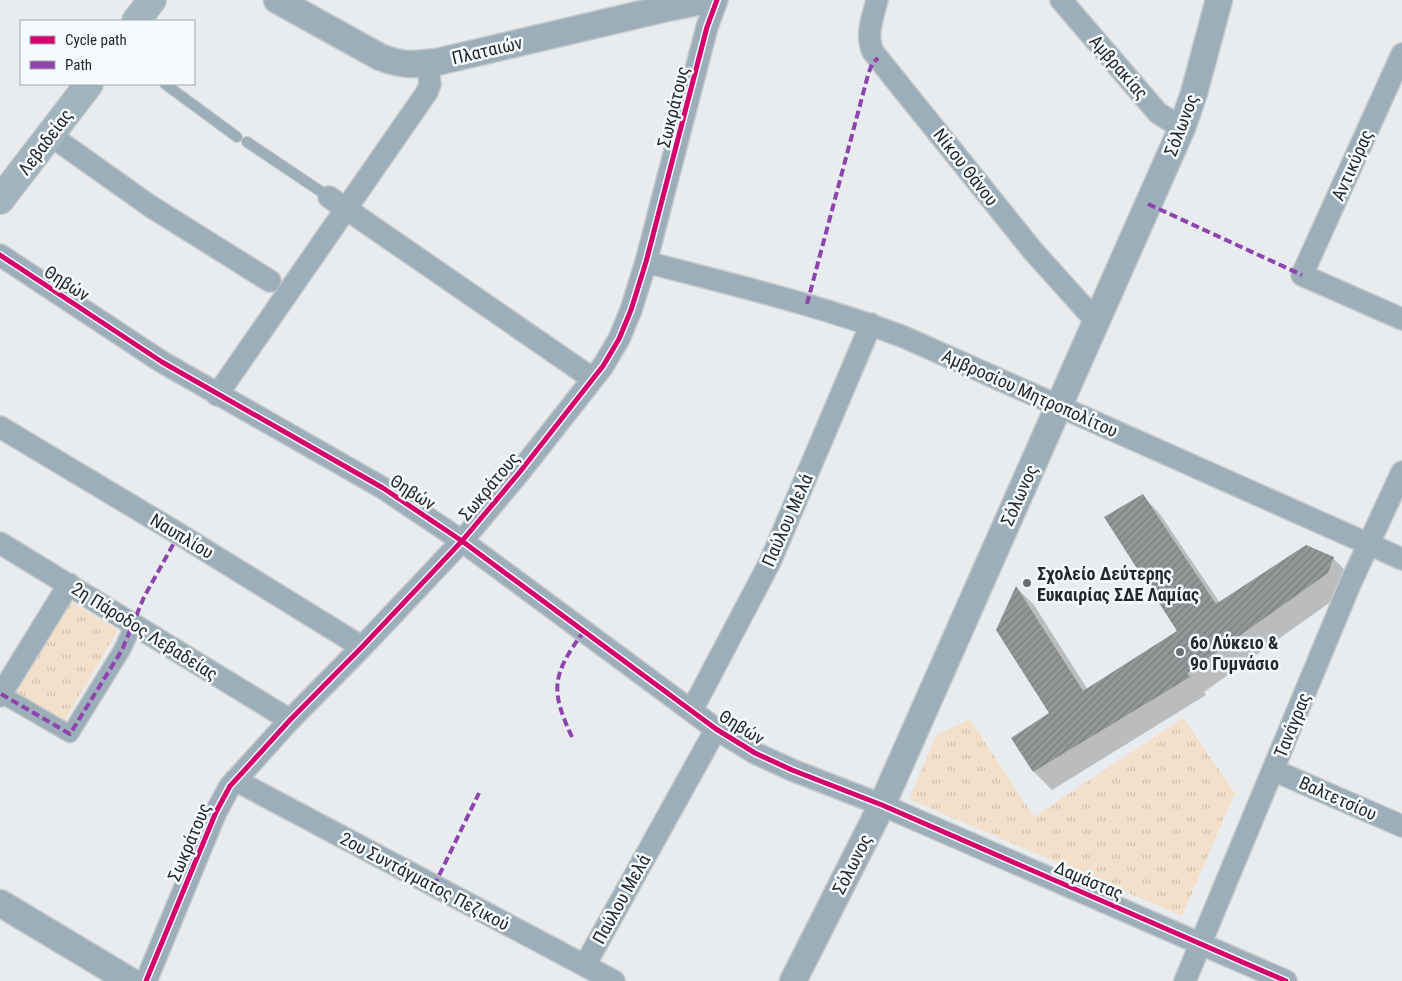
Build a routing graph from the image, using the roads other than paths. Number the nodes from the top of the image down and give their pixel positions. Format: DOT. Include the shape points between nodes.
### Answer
graph roads {
  1 [pos="152,0"];
  2 [pos="277,0"];
  3 [pos="708,0"];
  4 [pos="717,0"];
  5 [pos="877,0"];
  6 [pos="1061,0"];
  7 [pos="1219,0"];
  8 [pos="137,20"];
  9 [pos="1402,54"];
  10 [pos="428,63"];
  11 [pos="88,85"];
  12 [pos="166,85"];
  13 [pos="1182,128"];
  14 [pos="50,135"];
  15 [pos="237,137"];
  16 [pos="247,142"];
  17 [pos="329,196"];
  18 [pos="0,200"];
  19 [pos="346,208"];
  20 [pos="0,255"];
  21 [pos="646,262"];
  22 [pos="270,281"];
  23 [pos="1402,319"];
  24 [pos="1096,321"];
  25 [pos="871,324"];
  26 [pos="593,379"];
  27 [pos="217,395"];
  28 [pos="1058,405"];
  29 [pos="0,427"];
  30 [pos="1402,472"];
  31 [pos="462,540"];
  32 [pos="0,542"];
  33 [pos="1368,544"];
  34 [pos="1402,559"];
  35 [pos="69,584"];
  36 [pos="134,624"];
  37 [pos="362,647"];
  38 [pos="2,690"];
  39 [pos="692,710"];
  40 [pos="290,720"];
  41 [pos="716,729"];
  42 [pos="1273,770"];
  43 [pos="235,780"];
  44 [pos="882,805"];
  45 [pos="1402,826"];
  46 [pos="0,903"];
  47 [pos="1201,944"];
  48 [pos="585,965"];
  49 [pos="130,981"];
  50 [pos="146,981"];
  51 [pos="614,981"];
  52 [pos="793,981"];
  53 [pos="1185,981"];
  54 [pos="1286,981"];
  1 -- 8 [label="main road"];
  2 -- 10 [label="street, Πλαταιών" via="380,57 405,64"];
  3 -- 10 [label="street, Πλαταιών"];
  4 -- 21 [label="street, Σωκράτους" via="707,27"];
  5 -- 24 [label="street, Νίκου Θάνου" via="869,36 878,58 1033,251"];
  6 -- 13 [label="street, Αμβρακίας" via="1158,113"];
  7 -- 13 [label="street, Σόλωνος"];
  9 -- 23 [label="street, Αντικύρας" via="1302,275"];
  10 -- 19 [label="street" via="430,84 427,92"];
  11 -- 14 [label="main road, Λεβαδείας"];
  12 -- 15 [label="lane"];
  13 -- 24 [label="street, Σόλωνος"];
  14 -- 18 [label="main road, Λεβαδείας"];
  14 -- 22 [label="street" via="150,206"];
  16 -- 17 [label="lane"];
  17 -- 19 [label="street"];
  19 -- 26 [label="street"];
  19 -- 27 [label="street"];
  20 -- 27 [label="street, Θηβών"];
  21 -- 25 [label="street, Αμβροσίου Μητροπολίτου"];
  21 -- 26 [label="street, Σωκράτους" via="624,328"];
  24 -- 28 [label="street, Σόλωνος"];
  25 -- 28 [label="street, Αμβροσίου Μητροπολίτου"];
  25 -- 39 [label="street, Παύλου Μελά" via="770,562"];
  26 -- 31 [label="street, Σωκράτους"];
  27 -- 31 [label="street, Θηβών" via="383,488"];
  28 -- 33 [label="street, Αμβροσίου Μητροπολίτου"];
  28 -- 44 [label="street, Σόλωνος"];
  29 -- 37 [label="street, Ναυπλίου"];
  30 -- 33 [label="street, Τανάγρας"];
  31 -- 37 [label="street, Σωκράτους"];
  31 -- 39 [label="street, Θηβών"];
  32 -- 35 [label="street, 2η Πάροδος Λεβαδείας"];
  33 -- 34 [label="street, Αμβροσίου Μητροπολίτου"];
  33 -- 42 [label="street, Τανάγρας"];
  35 -- 36 [label="street, 2η Πάροδος Λεβαδείας"];
  35 -- 38 [label="street"];
  36 -- 38 [label="street" via="122,650 70,734"];
  36 -- 40 [label="street, 2η Πάροδος Λεβαδείας"];
  37 -- 40 [label="street, Σωκράτους"];
  39 -- 41 [label="street, Θηβών"];
  40 -- 43 [label="street, Σωκράτους"];
  41 -- 44 [label="street, Θηβών" via="755,753 792,770"];
  41 -- 48 [label="street, Παύλου Μελά"];
  42 -- 45 [label="street, Βαλτετσίου"];
  42 -- 47 [label="street, Τανάγρας"];
  43 -- 48 [label="street, 2ου Συντάγματος Πεζικού"];
  43 -- 50 [label="street, Σωκράτους" via="216,812"];
  44 -- 47 [label="street, Δαμάστας"];
  44 -- 52 [label="street, Σόλωνος"];
  46 -- 49 [label="street"];
  47 -- 53 [label="street, Τανάγρας"];
  47 -- 54 [label="street, Δαμάστας"];
  48 -- 51 [label="street, 2ου Συντάγματος Πεζικού"];
}
